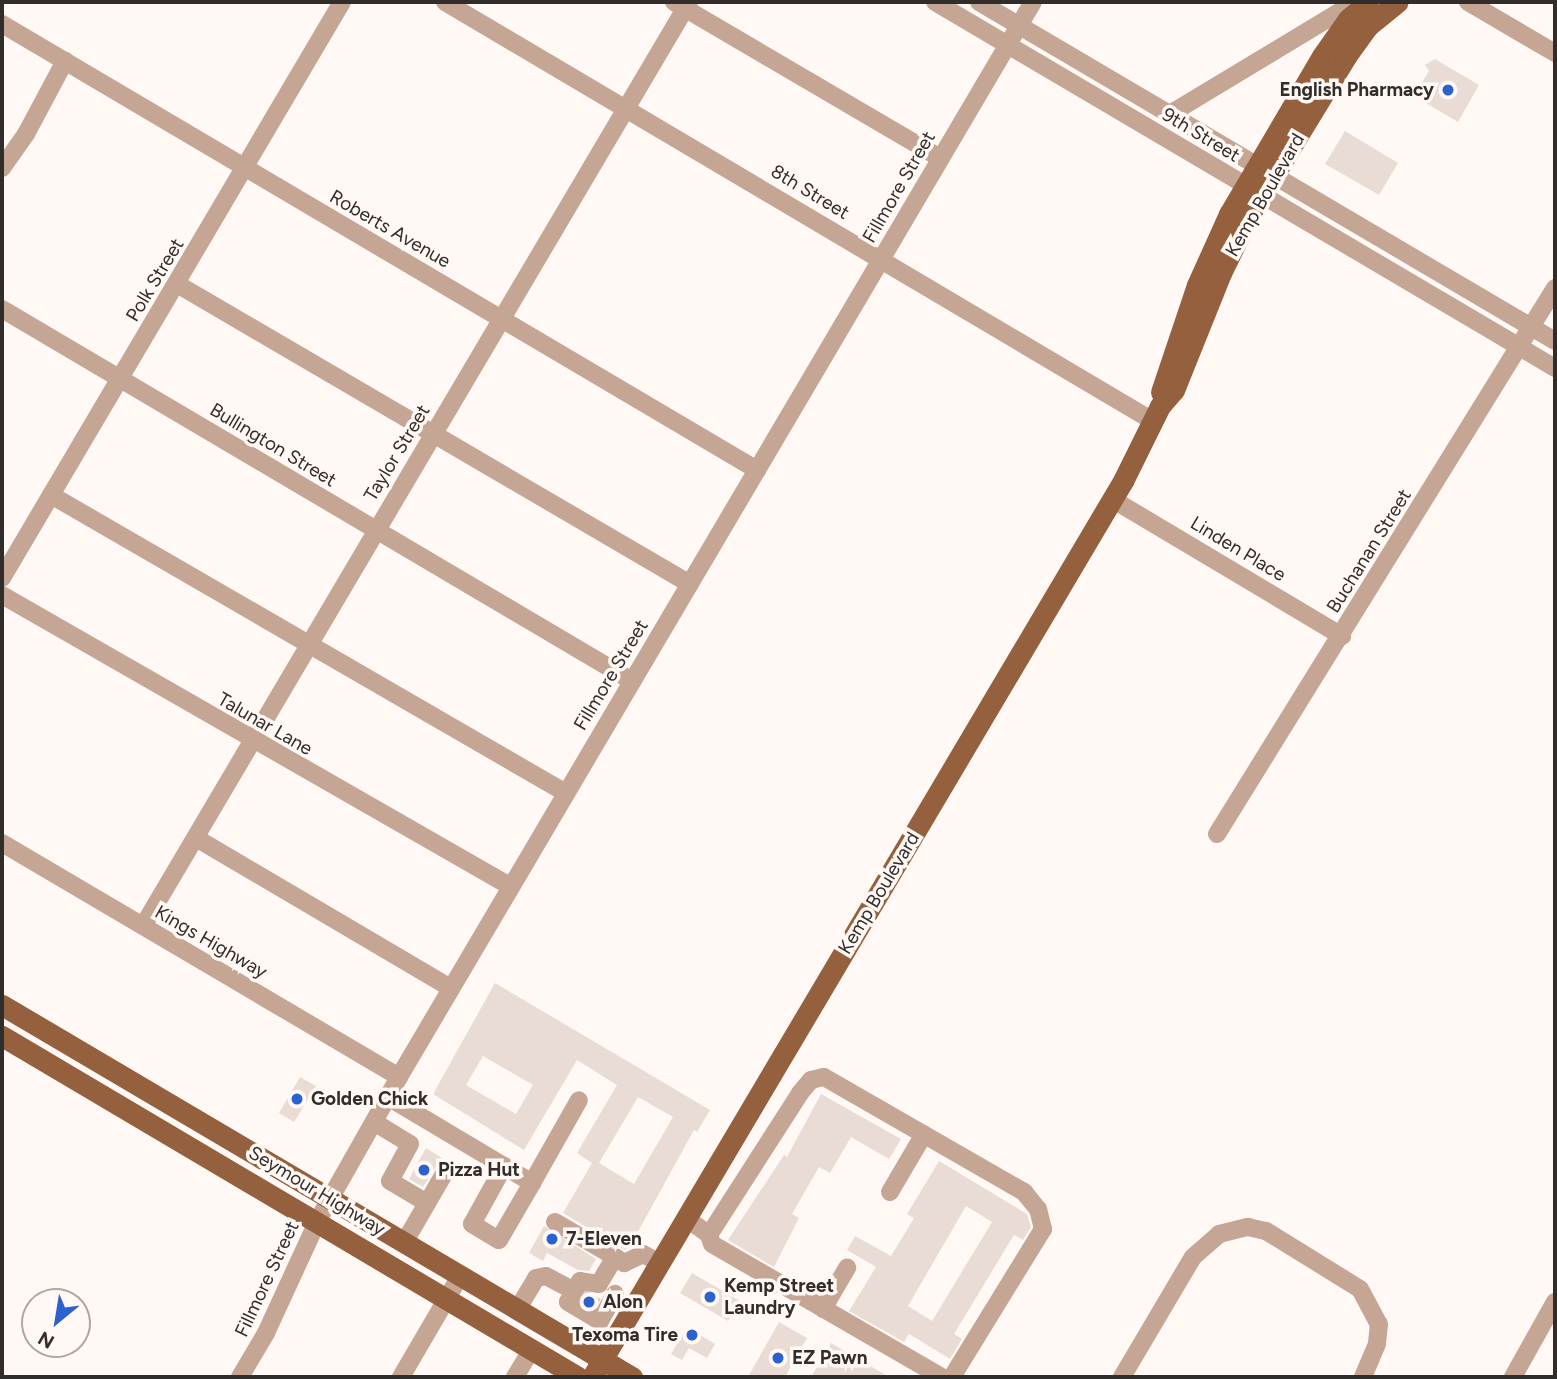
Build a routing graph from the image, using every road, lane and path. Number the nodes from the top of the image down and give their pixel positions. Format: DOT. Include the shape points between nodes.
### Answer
graph roads {
  1 [pos="342,2"];
  2 [pos="445,2"];
  3 [pos="935,2"];
  4 [pos="979,2"];
  5 [pos="1033,2"];
  6 [pos="1356,2"];
  7 [pos="1368,2"];
  8 [pos="1398,2"];
  9 [pos="1468,2"];
  10 [pos="683,4"];
  11 [pos="2,24"];
  12 [pos="1019,25"];
  13 [pos="1007,45"];
  14 [pos="1553,49"];
  15 [pos="65,61"];
  16 [pos="626,108"];
  17 [pos="1170,114"];
  18 [pos="940,158"];
  19 [pos="2,168"];
  20 [pos="245,168"];
  21 [pos="1266,171"];
  22 [pos="1254,190"];
  23 [pos="882,258"];
  24 [pos="177,284"];
  25 [pos="1555,288"];
  26 [pos="2,309"];
  27 [pos="502,318"];
  28 [pos="1532,327"];
  29 [pos="1555,341"];
  30 [pos="1520,348"];
  31 [pos="1555,368"];
  32 [pos="120,379"];
  33 [pos="1156,414"];
  34 [pos="433,434"];
  35 [pos="757,470"];
  36 [pos="51,495"];
  37 [pos="1112,499"];
  38 [pos="376,530"];
  39 [pos="2,578"];
  40 [pos="690,584"];
  41 [pos="2,595"];
  42 [pos="1342,636"];
  43 [pos="310,645"];
  44 [pos="632,681"];
  45 [pos="252,742"];
  46 [pos="566,793"];
  47 [pos="1217,834"];
  48 [pos="196,838"];
  49 [pos="2,843"];
  50 [pos="510,886"];
  51 [pos="143,926"];
  52 [pos="451,988"];
  53 [pos="2,1005"];
  54 [pos="2,1036"];
  55 [pos="74,1048"];
  56 [pos="61,1070"];
  57 [pos="399,1077"];
  58 [pos="388,1097"];
  59 [pos="579,1100"];
  60 [pos="374,1122"];
  61 [pos="924,1134"];
  62 [pos="504,1166"];
  63 [pos="715,1169"];
  64 [pos="444,1174"];
  65 [pos="532,1183"];
  66 [pos="742,1184"];
  67 [pos="890,1192"];
  68 [pos="330,1199"];
  69 [pos="427,1203"];
  70 [pos="686,1218"];
  71 [pos="317,1222"];
  72 [pos="555,1222"];
  73 [pos="709,1235"];
  74 [pos="404,1243"];
  75 [pos="615,1257"];
  76 [pos="660,1263"];
  77 [pos="847,1268"];
  78 [pos="460,1276"];
  79 [pos="596,1289"];
  80 [pos="574,1291"];
  81 [pos="615,1294"];
  82 [pos="446,1300"];
  83 [pos="1555,1302"];
  84 [pos="635,1304"];
  85 [pos="823,1309"];
  86 [pos="517,1310"];
  87 [pos="583,1311"];
  88 [pos="568,1339"];
  89 [pos="531,1350"];
  90 [pos="597,1368"];
  91 [pos="240,1377"];
  92 [pos="401,1377"];
  93 [pos="515,1377"];
  94 [pos="578,1377"];
  95 [pos="631,1377"];
  96 [pos="941,1377"];
  97 [pos="952,1377"];
  98 [pos="1122,1377"];
  99 [pos="1363,1377"];
  100 [pos="1513,1377"];
  1 -- 20 [label="street, Polk Street"];
  2 -- 16 [label="street, 8th Street"];
  3 -- 13 [label="street, 9th Street"];
  4 -- 12 [label="street, 9th Street"];
  5 -- 12 [label="street, Fillmore Street"];
  6 -- 17 [label="street"];
  7 -- 21 [label="main road, Kemp Boulevard" via="1348,19 1322,56"];
  8 -- 21 [label="main road, Kemp Boulevard" via="1368,26"];
  9 -- 14 [label="street"];
  10 -- 16 [label="street, Taylor Street"];
  10 -- 18 [label="street"];
  11 -- 15 [label="street, Roberts Avenue"];
  12 -- 13 [label="street, Fillmore Street"];
  12 -- 17 [label="street, 9th Street"];
  13 -- 18 [label="street, Fillmore Street"];
  13 -- 22 [label="street, 9th Street"];
  15 -- 19 [label="street"];
  15 -- 20 [label="street, Roberts Avenue"];
  16 -- 23 [label="street, 8th Street"];
  16 -- 27 [label="street, Taylor Street"];
  17 -- 21 [label="street, 9th Street"];
  18 -- 23 [label="street, Fillmore Street"];
  20 -- 24 [label="street, Polk Street"];
  20 -- 27 [label="street, Roberts Avenue"];
  21 -- 22 [label="main road, Kemp Boulevard"];
  21 -- 28 [label="street, 9th Street"];
  22 -- 30 [label="street, 9th Street"];
  22 -- 33 [label="main road, Kemp Boulevard" via="1197,285"];
  23 -- 33 [label="street, 8th Street"];
  23 -- 35 [label="street, Fillmore Street"];
  24 -- 32 [label="street, Polk Street"];
  24 -- 34 [label="street"];
  25 -- 28 [label="street, Buchanan Street"];
  26 -- 32 [label="street, Bullington Street"];
  27 -- 34 [label="street, Taylor Street"];
  27 -- 35 [label="street, Roberts Avenue"];
  28 -- 29 [label="street, 9th Street"];
  28 -- 30 [label="street, Buchanan Street"];
  30 -- 31 [label="street, 9th Street"];
  30 -- 42 [label="street, Buchanan Street"];
  32 -- 36 [label="street, Polk Street"];
  32 -- 38 [label="street, Bullington Street"];
  33 -- 37 [label="main road, Kemp Boulevard"];
  34 -- 38 [label="street, Taylor Street"];
  34 -- 40 [label="street"];
  35 -- 40 [label="street, Fillmore Street"];
  36 -- 39 [label="street, Polk Street"];
  36 -- 43 [label="street"];
  37 -- 42 [label="street, Linden Place"];
  37 -- 63 [label="main road, Kemp Boulevard"];
  38 -- 43 [label="street, Taylor Street"];
  38 -- 44 [label="street, Bullington Street"];
  40 -- 44 [label="street, Fillmore Street"];
  41 -- 45 [label="street, Talunar Lane"];
  42 -- 47 [label="street, Buchanan Street"];
  43 -- 45 [label="street, Taylor Street"];
  43 -- 46 [label="street"];
  44 -- 46 [label="street, Fillmore Street"];
  45 -- 48 [label="street, Taylor Street"];
  45 -- 50 [label="street, Talunar Lane"];
  46 -- 50 [label="street, Fillmore Street"];
  48 -- 51 [label="street, Taylor Street"];
  48 -- 52 [label="street"];
  49 -- 51 [label="street, Kings Highway"];
  50 -- 52 [label="street, Fillmore Street"];
  51 -- 57 [label="street, Kings Highway"];
  52 -- 57 [label="street, Fillmore Street"];
  53 -- 55 [label="main road, Seymour Highway"];
  54 -- 56 [label="main road, Seymour Highway"];
  55 -- 56 [label="main road"];
  55 -- 68 [label="main road, Seymour Highway"];
  56 -- 71 [label="main road, Seymour Highway"];
  57 -- 58 [label="street, Fillmore Street"];
  58 -- 60 [label="street, Fillmore Street"];
  58 -- 62 [label="street"];
  59 -- 65 [label="street"];
  60 -- 68 [label="street, Fillmore Street"];
  60 -- 69 [label="street" via="411,1144 390,1181"];
  61 -- 66 [label="street" via="824,1077 811,1080"];
  61 -- 67 [label="street"];
  61 -- 97 [label="street" via="1024,1192 1042,1218 1043,1229"];
  62 -- 65 [label="street"];
  62 -- 65 [label="street" via="472,1224 499,1240"];
  63 -- 66 [label="street"];
  63 -- 70 [label="main road, Kemp Boulevard"];
  64 -- 69 [label="street"];
  66 -- 73 [label="street"];
  68 -- 71 [label="street, Fillmore Street"];
  68 -- 74 [label="main road, Seymour Highway"];
  69 -- 74 [label="street"];
  70 -- 73 [label="street"];
  70 -- 76 [label="main road, Kemp Boulevard"];
  71 -- 82 [label="main road, Seymour Highway"];
  71 -- 91 [label="street, Fillmore Street" via="267,1333"];
  72 -- 75 [label="street"];
  73 -- 85 [label="street" via="712,1244"];
  74 -- 78 [label="main road, Seymour Highway"];
  75 -- 76 [label="street" via="624,1263 643,1254"];
  75 -- 79 [label="street"];
  76 -- 84 [label="main road, Kemp Boulevard"];
  77 -- 85 [label="street"];
  78 -- 82 [label="street"];
  78 -- 86 [label="main road, Seymour Highway"];
  79 -- 80 [label="street" via="580,1281"];
  79 -- 81 [label="street"];
  80 -- 86 [label="street" via="546,1276 536,1278"];
  80 -- 87 [label="street" via="568,1302"];
  81 -- 84 [label="street"];
  81 -- 87 [label="street" via="600,1321"];
  82 -- 89 [label="main road, Seymour Highway"];
  82 -- 92 [label="street"];
  83 -- 100 [label="street"];
  84 -- 90 [label="main road, Kemp Boulevard"];
  85 -- 96 [label="street"];
  86 -- 88 [label="main road, Seymour Highway"];
  87 -- 88 [label="street"];
  88 -- 90 [label="main road, Seymour Highway"];
  89 -- 93 [label="street"];
  89 -- 94 [label="main road, Seymour Highway"];
  90 -- 95 [label="main road, Seymour Highway"];
  98 -- 99 [label="street" via="1193,1257 1219,1234 1248,1227 1266,1231 1360,1289 1379,1324 1377,1344"];
}
